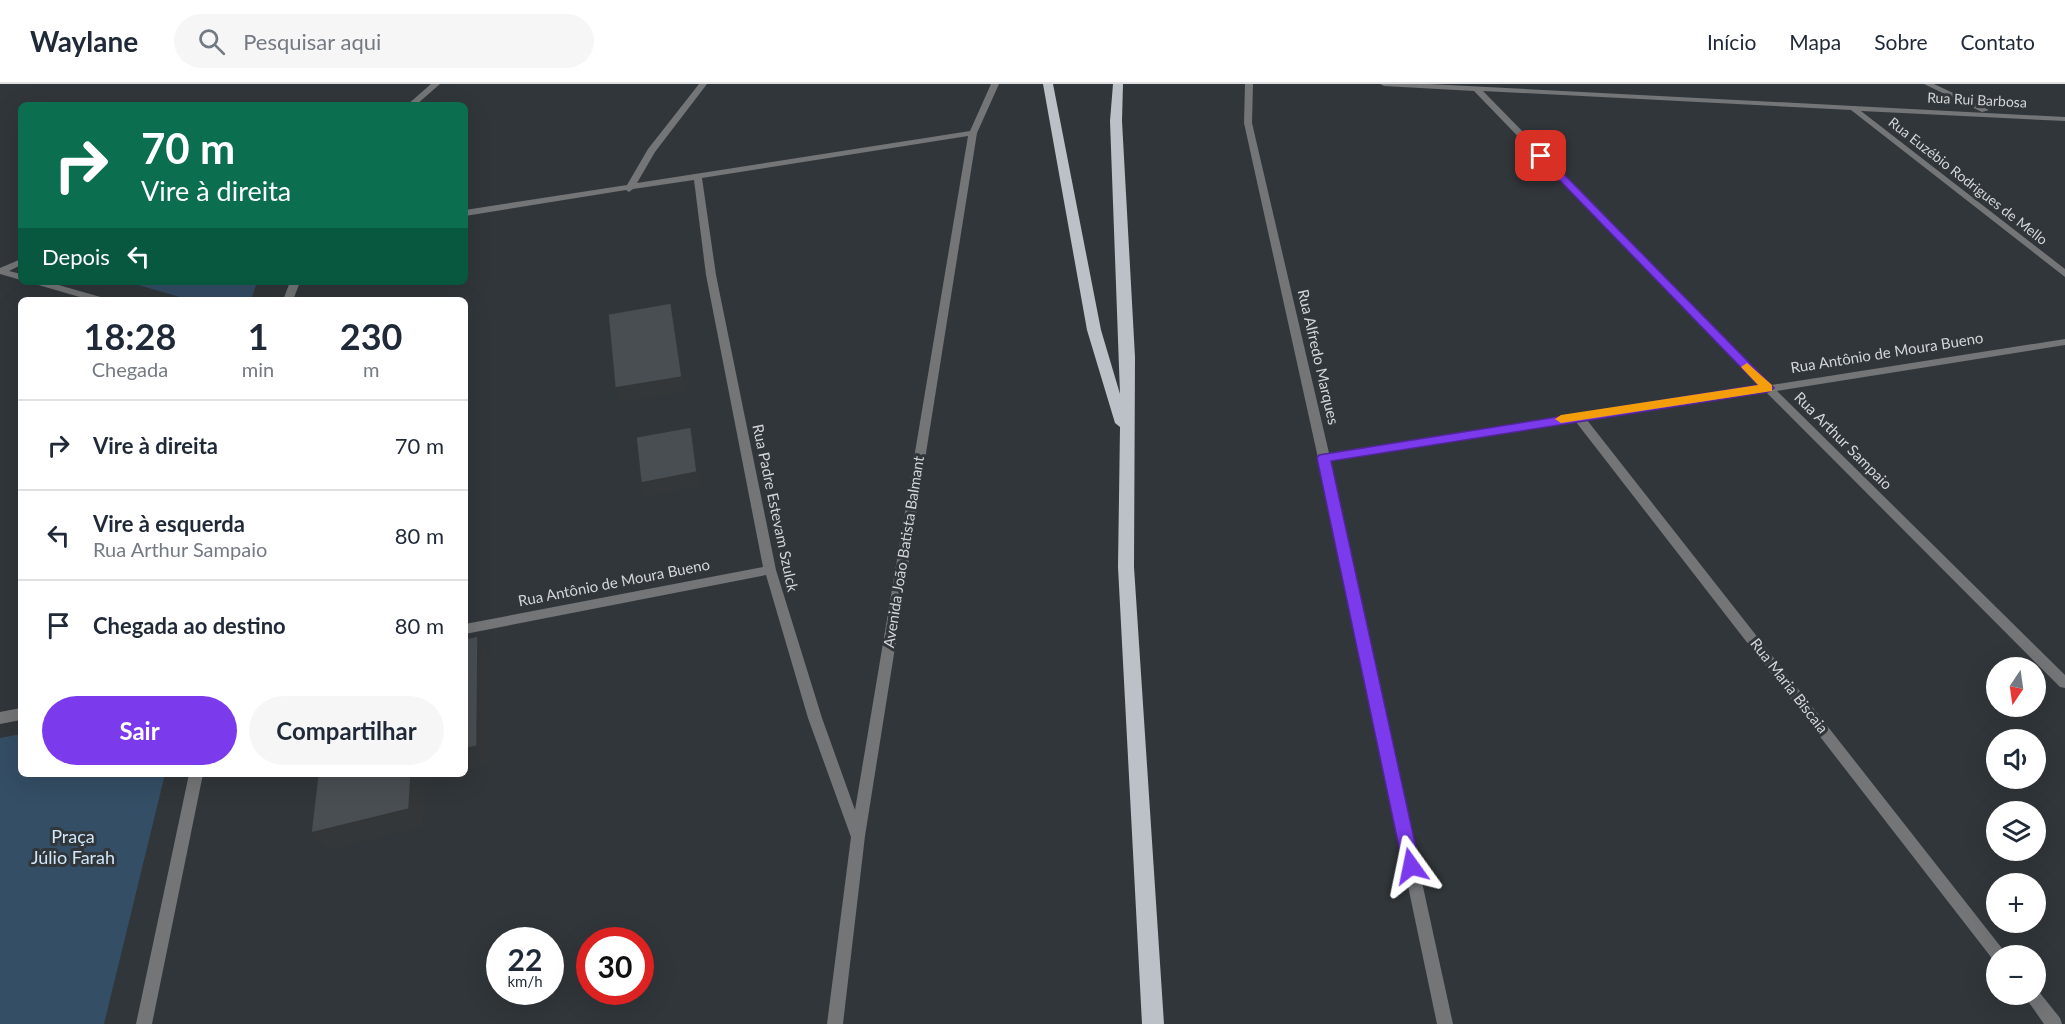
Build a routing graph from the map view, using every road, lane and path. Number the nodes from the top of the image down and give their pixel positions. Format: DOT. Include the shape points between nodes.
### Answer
graph roads {
  1 [pos="436,84"];
  2 [pos="703,84"];
  3 [pos="995,84"];
  4 [pos="1048,84"];
  5 [pos="1118,84"];
  6 [pos="1249,84"];
  7 [pos="1384,84"];
  8 [pos="1928,84"];
  9 [pos="1476,89"];
  10 [pos="413,102"];
  11 [pos="1854,109"];
  12 [pos="1991,113"];
  13 [pos="2065,119"];
  14 [pos="973,133"];
  15 [pos="698,178"];
  16 [pos="629,189"];
  17 [pos="468,213"];
  18 [pos="18,263"];
  19 [pos="0,271"];
  20 [pos="2065,274"];
  21 [pos="18,276"];
  22 [pos="48,285"];
  23 [pos="90,297"];
  24 [pos="2065,342"];
  25 [pos="1768,388"];
  26 [pos="1578,417"];
  27 [pos="1126,436"];
  28 [pos="1324,458"];
  29 [pos="770,570"];
  30 [pos="468,628"];
  31 [pos="2065,683"];
  32 [pos="18,715"];
  33 [pos="0,718"];
  34 [pos="195,777"];
  35 [pos="858,836"];
  36 [pos="1991,945"];
  37 [pos="2039,1005"];
  38 [pos="144,1024"];
  39 [pos="835,1024"];
  40 [pos="1153,1024"];
  41 [pos="1445,1024"];
  42 [pos="2054,1024"];
  1 -- 10 [label="street"];
  2 -- 16 [label="street" via="651,151"];
  3 -- 14 [label="street, Avenida João Batista Balmant"];
  4 -- 27 [label="highway" via="1094,330"];
  5 -- 27 [label="highway" via="1116,121 1128,357"];
  6 -- 28 [label="street, Rua Alfredo Marques" via="1248,123"];
  7 -- 9 [label="street, Rua Rui Barbosa"];
  8 -- 12 [label="street"];
  9 -- 11 [label="street, Rua Rui Barbosa"];
  9 -- 25 [label="street, Rua Arthur Sampaio"];
  11 -- 12 [label="street, Rua Rui Barbosa"];
  11 -- 20 [label="street, Rua Euzébio Rodrigues de Mello"];
  12 -- 13 [label="street, Rua Rui Barbosa"];
  14 -- 15 [label="street"];
  14 -- 35 [label="street, Avenida João Batista Balmant"];
  15 -- 16 [label="street"];
  15 -- 29 [label="street, Rua Padre Estevam Szulck" via="711,275"];
  16 -- 17 [label="street"];
  18 -- 19 [label="street"];
  19 -- 21 [label="street"];
  22 -- 23 [label="street"];
  24 -- 25 [label="street, Rua Antônio de Moura Bueno"];
  25 -- 26 [label="street, Rua Antônio de Moura Bueno"];
  25 -- 31 [label="street, Rua Arthur Sampaio"];
  26 -- 28 [label="street, Rua Antônio de Moura Bueno"];
  26 -- 36 [label="street, Rua Maria Biscaia"];
  27 -- 40 [label="highway" via="1126,567"];
  28 -- 41 [label="street, Rua Alfredo Marques"];
  29 -- 30 [label="street, Rua Antônio de Moura Bueno"];
  29 -- 35 [label="street, Rua Padre Estevam Szulck" via="815,718"];
  32 -- 33 [label="street"];
  34 -- 38 [label="street"];
  35 -- 39 [label="street, Avenida João Batista Balmant"];
  37 -- 42 [label="street"];
}
